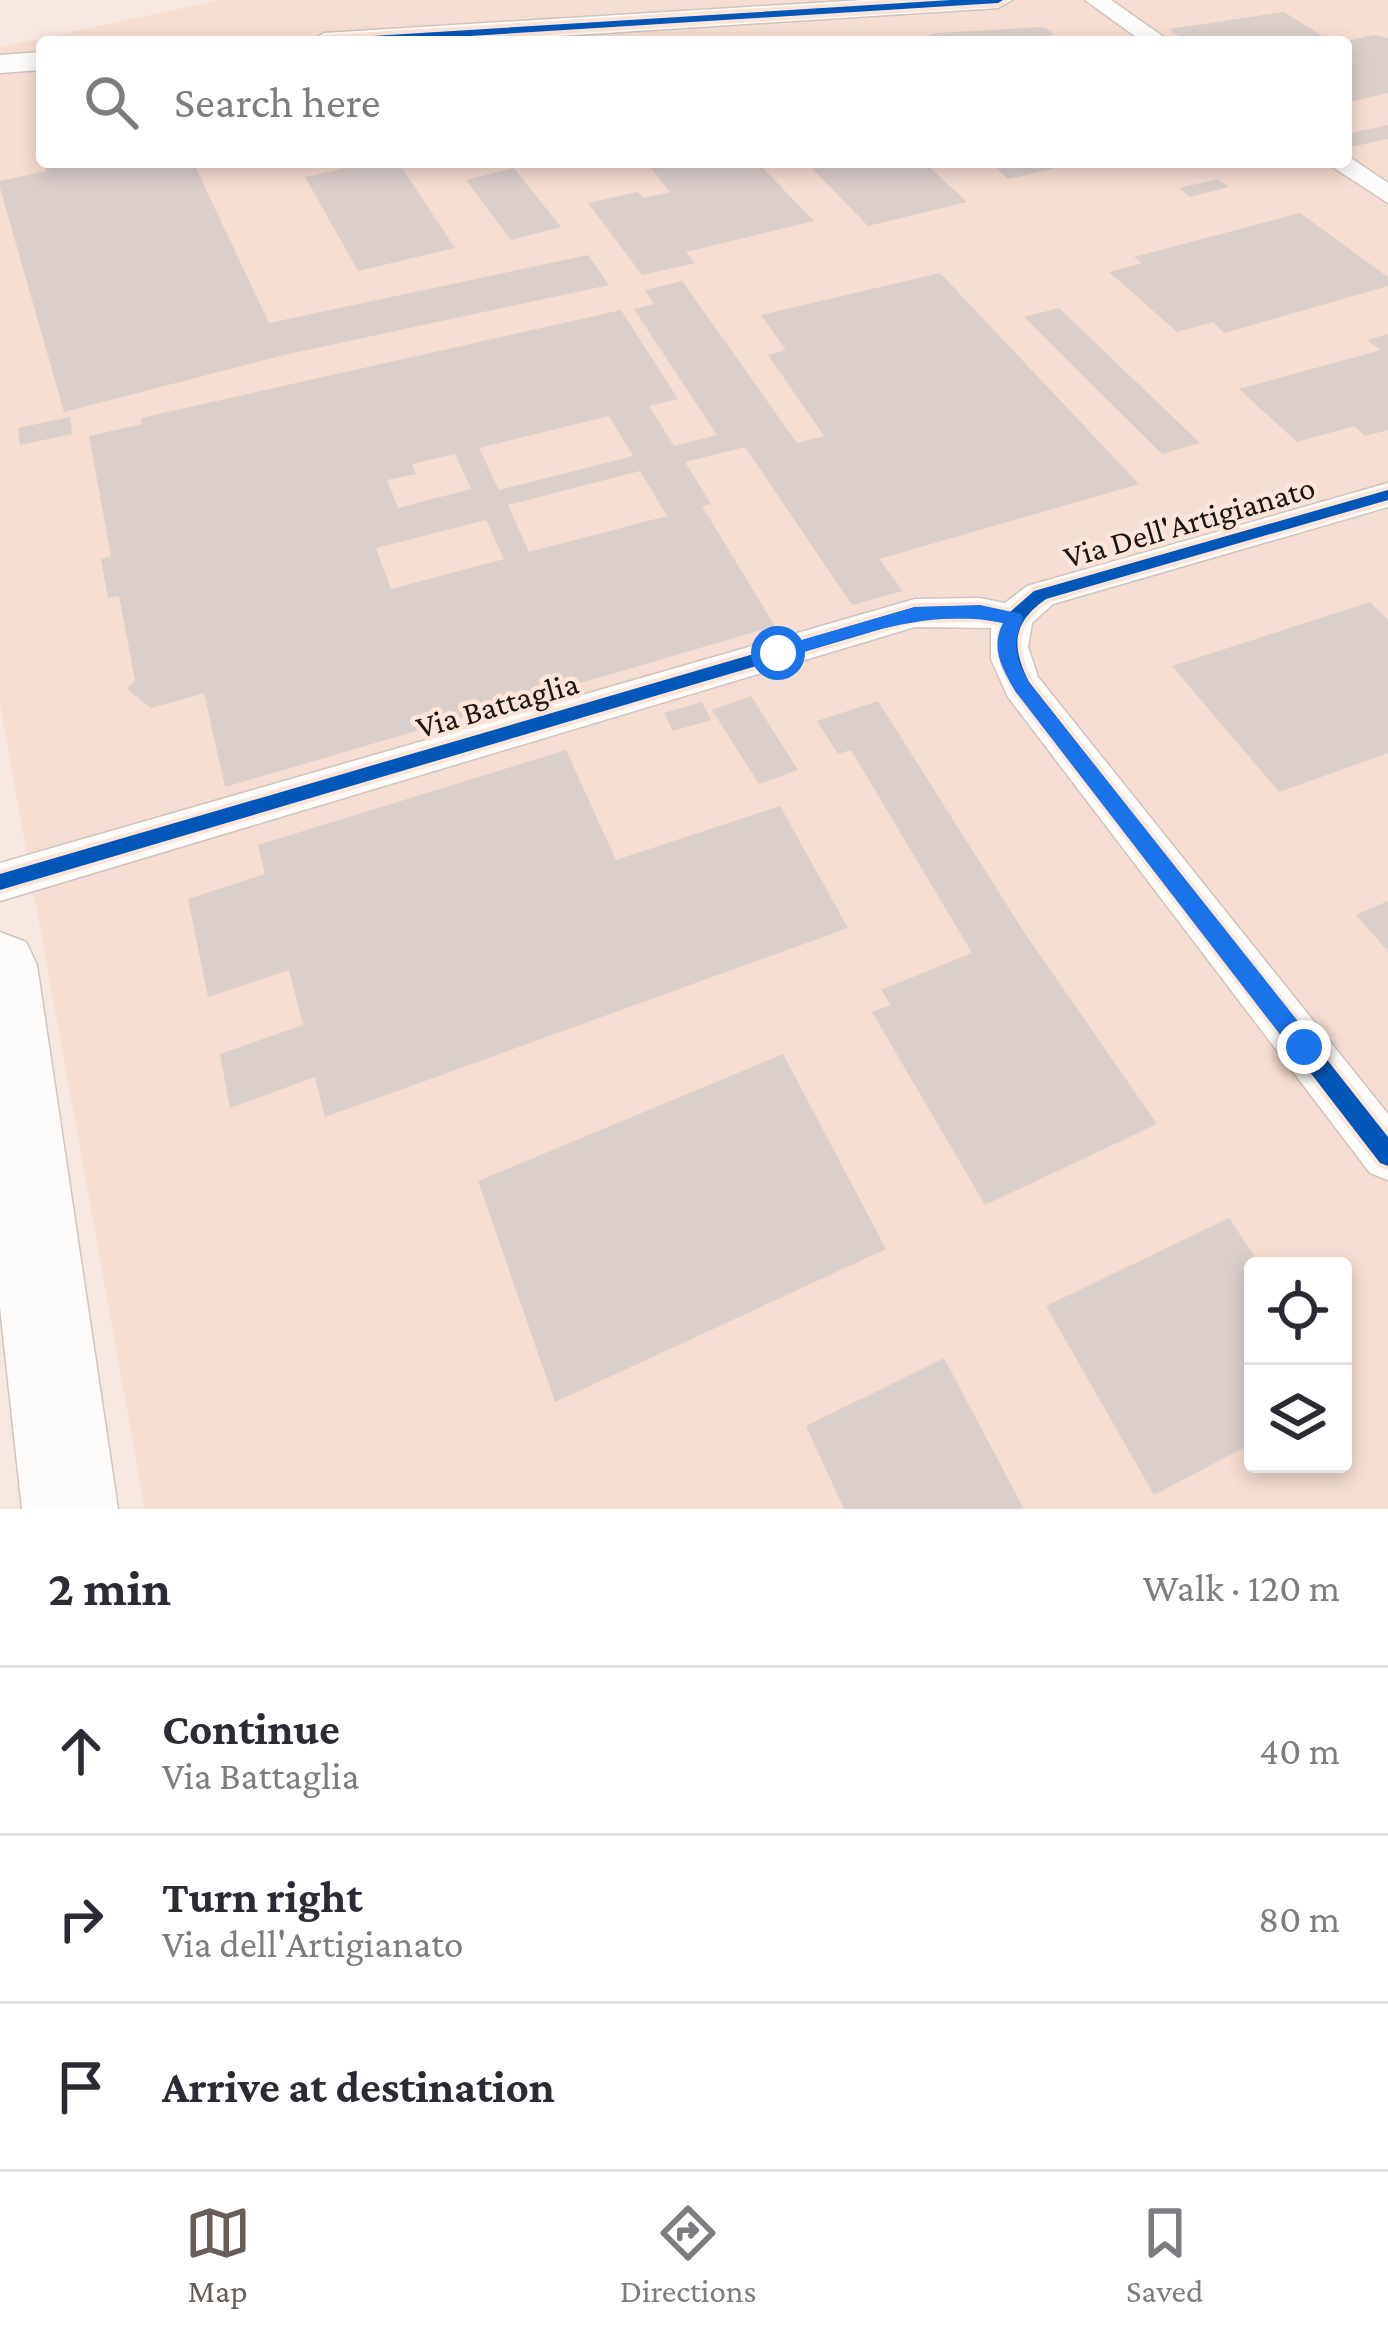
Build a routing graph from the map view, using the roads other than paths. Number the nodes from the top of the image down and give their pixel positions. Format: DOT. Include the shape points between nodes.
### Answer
graph roads {
  1 [pos="998,0"];
  2 [pos="1096,0"];
  3 [pos="420,36"];
  4 [pos="1150,36"];
  5 [pos="36,59"];
  6 [pos="0,60"];
  7 [pos="1347,168"];
  8 [pos="1388,195"];
  9 [pos="1388,495"];
  10 [pos="1014,619"];
  11 [pos="0,882"];
  12 [pos="0,965"];
  13 [pos="1388,1155"];
  14 [pos="70,1509"];
  1 -- 3 [label="street"];
  2 -- 4 [label="street"];
  5 -- 6 [label="street"];
  7 -- 8 [label="street"];
  9 -- 10 [label="street, Via Dell'Artigianato" via="1040,596"];
  10 -- 11 [label="street, Via Battaglia" via="915,613"];
  10 -- 13 [label="street" via="1008,660 1022,686"];
  12 -- 14 [label="main road"];
}
